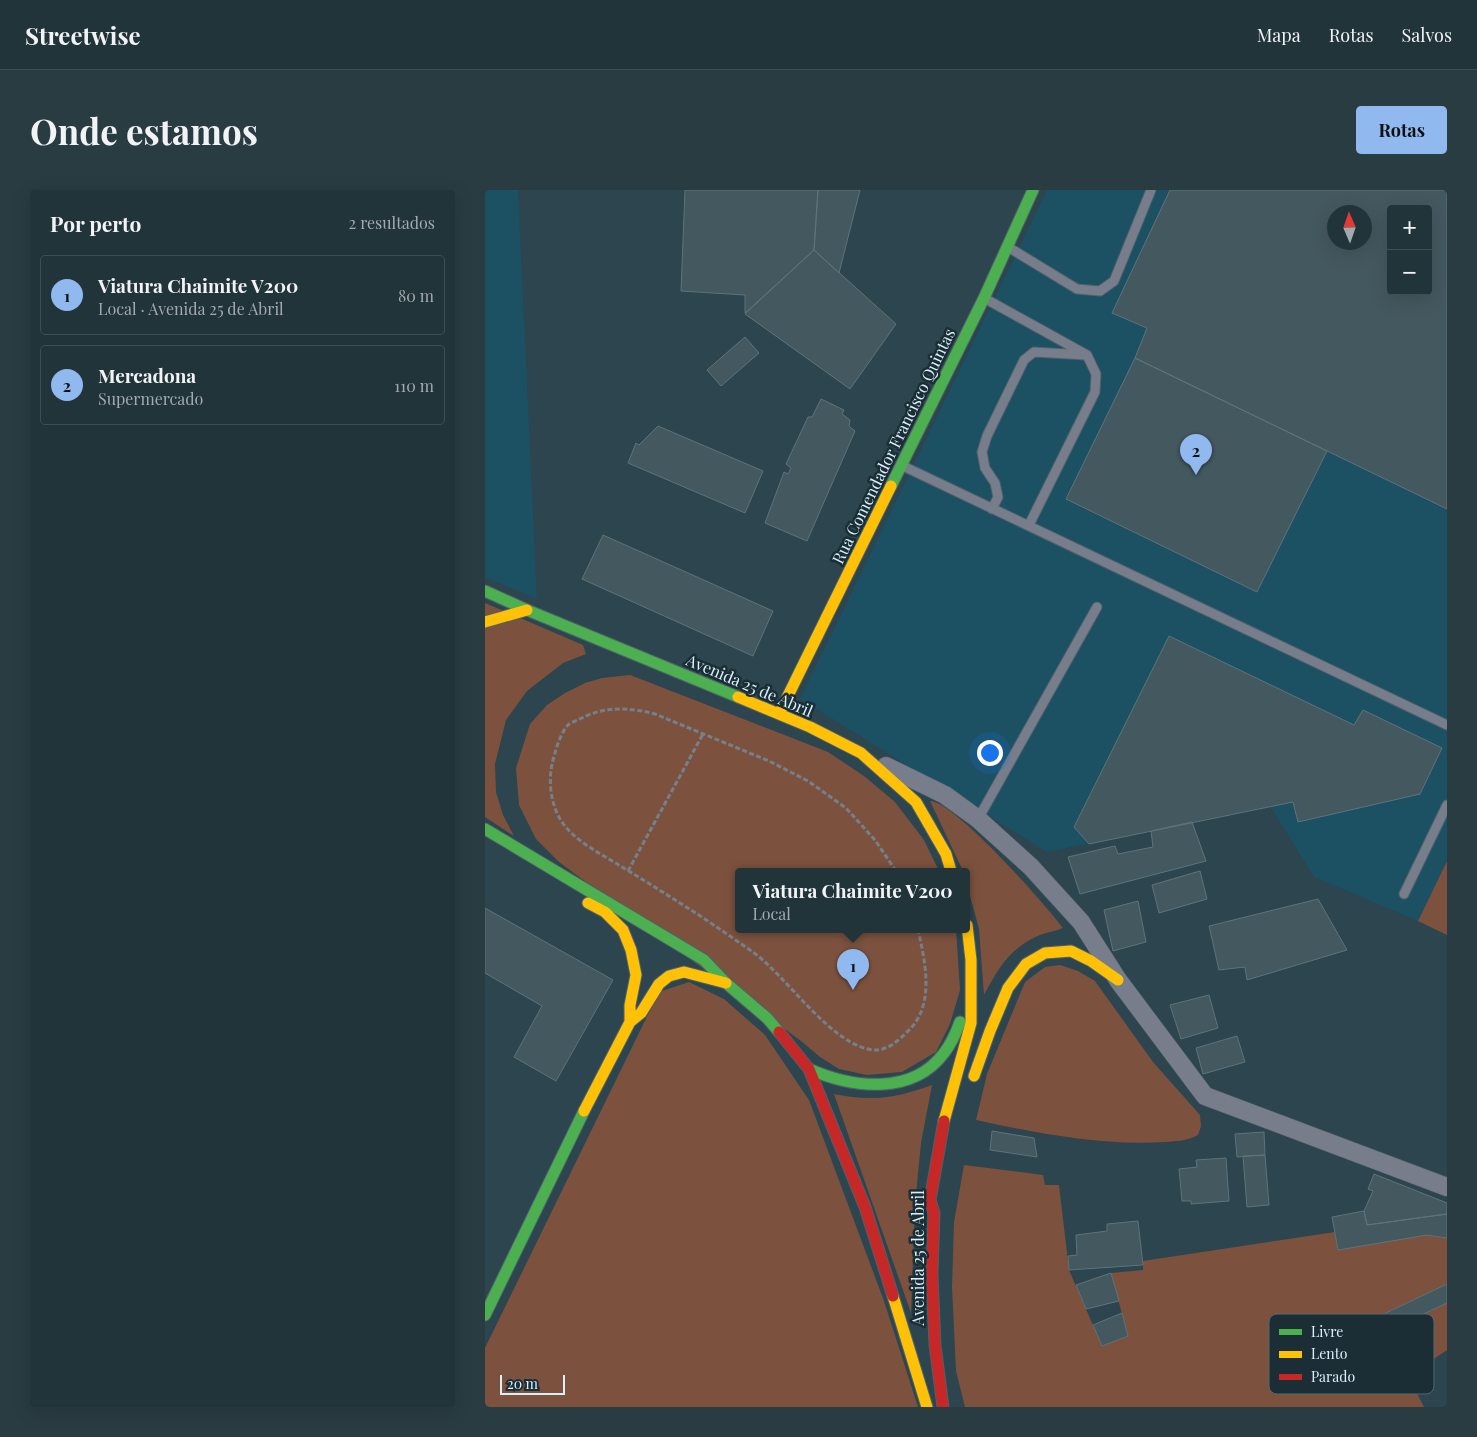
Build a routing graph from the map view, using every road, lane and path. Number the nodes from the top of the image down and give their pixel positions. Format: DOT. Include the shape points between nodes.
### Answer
graph roads {
  1 [pos="1033,190"];
  2 [pos="1151,190"];
  3 [pos="1008,247"];
  4 [pos="984,298"];
  5 [pos="1087,355"];
  6 [pos="902,466"];
  7 [pos="992,509"];
  8 [pos="1029,525"];
  9 [pos="485,591"];
  10 [pos="1097,607"];
  11 [pos="527,610"];
  12 [pos="485,622"];
  13 [pos="779,714"];
  14 [pos="1447,725"];
  15 [pos="703,734"];
  16 [pos="861,753"];
  17 [pos="1447,805"];
  18 [pos="978,819"];
  19 [pos="486,830"];
  20 [pos="544,863"];
  21 [pos="894,868"];
  22 [pos="950,868"];
  23 [pos="628,871"];
  24 [pos="1404,894"];
  25 [pos="919,933"];
  26 [pos="968,933"];
  27 [pos="1118,980"];
  28 [pos="727,982"];
  29 [pos="970,992"];
  30 [pos="630,1022"];
  31 [pos="809,1069"];
  32 [pos="971,1086"];
  33 [pos="1447,1187"];
  34 [pos="943,1201"];
  35 [pos="934,1214"];
  36 [pos="485,1315"];
  37 [pos="927,1407"];
  38 [pos="943,1407"];
  1 -- 3 [label="main road, Rua Comendador Francisco Quintas"];
  2 -- 3 [label="lane" via="1115,281 1100,291 1077,289"];
  3 -- 4 [label="main road, Rua Comendador Francisco Quintas"];
  4 -- 5 [label="lane"];
  4 -- 6 [label="main road, Rua Comendador Francisco Quintas"];
  5 -- 7 [label="lane" via="1034,352 1024,360 982,452 985,468 995,483 998,497"];
  5 -- 8 [label="lane" via="1096,374 1095,392"];
  6 -- 7 [label="lane"];
  6 -- 13 [label="main road, Rua Comendador Francisco Quintas"];
  7 -- 8 [label="lane"];
  8 -- 14 [label="lane"];
  9 -- 11 [label="main road, Avenida 25 de Abril"];
  10 -- 18 [label="lane"];
  11 -- 12 [label="main road"];
  11 -- 13 [label="main road, Avenida 25 de Abril"];
  13 -- 16 [label="main road, Avenida 25 de Abril"];
  15 -- 21 [label="path" via="808,781 846,808 875,840"];
  15 -- 23 [label="path"];
  15 -- 23 [label="path" via="637,709 612,708 586,715 568,725 551,768 551,793 560,819 591,848"];
  16 -- 18 [label="street" via="945,795"];
  16 -- 22 [label="main road, Avenida 25 de Abril" via="915,802 946,854"];
  17 -- 24 [label="lane"];
  18 -- 27 [label="street" via="1031,867 1081,922"];
  19 -- 20 [label="main road, Avenida 25 de Abril"];
  20 -- 28 [label="main road, Avenida 25 de Abril" via="704,960"];
  20 -- 30 [label="main road" via="576,896 605,912 623,930 631,950 635,975 629,1005"];
  23 -- 25 [label="path" via="756,954 833,1030 854,1044 876,1050 894,1044 914,1026 925,1001 926,966"];
  26 -- 29 [label="main road, Avenida 25 de Abril"];
  27 -- 32 [label="main road" via="1071,951 1045,953 1026,964 1007,988"];
  27 -- 33 [label="street" via="1205,1096"];
  28 -- 30 [label="main road" via="684,972 669,976"];
  28 -- 31 [label="main road, Avenida 25 de Abril" via="767,1018"];
  29 -- 31 [label="main road, Avenida 25 de Abril" via="955,1036 942,1056 912,1079 862,1085 827,1078"];
  29 -- 35 [label="main road, Avenida 25 de Abril" via="971,1023 942,1129 930,1200"];
  30 -- 36 [label="main road"];
  31 -- 37 [label="main road, Avenida 25 de Abril" via="865,1207"];
  34 -- 35 [label="main road"];
  35 -- 38 [label="main road, Avenida 25 de Abril" via="935,1345"];
}
